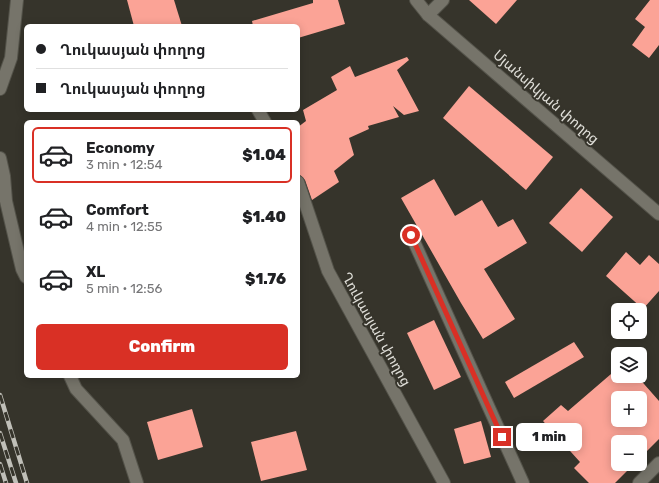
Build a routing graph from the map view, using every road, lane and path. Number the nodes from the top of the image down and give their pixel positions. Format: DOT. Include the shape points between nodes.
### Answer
graph roads {
  1 [pos="17,0"];
  2 [pos="416,0"];
  3 [pos="443,0"];
  4 [pos="428,15"];
  5 [pos="0,89"];
  6 [pos="0,158"];
  7 [pos="300,188"];
  8 [pos="659,214"];
  9 [pos="411,235"];
  10 [pos="24,273"];
  11 [pos="71,378"];
  12 [pos="659,463"];
  13 [pos="137,483"];
  14 [pos="444,483"];
  15 [pos="523,483"];
  16 [pos="639,483"];
  1 -- 5 [label="street" via="10,58"];
  2 -- 4 [label="street, Մյանսիկյան փողոց"];
  3 -- 4 [label="street"];
  4 -- 8 [label="street, Մյանսիկյան փողոց"];
  6 -- 10 [label="street" via="6,201"];
  7 -- 14 [label="street, Ղուկասյան փողոց" via="328,271"];
  9 -- 15 [label="street"];
  11 -- 13 [label="street" via="76,389 123,440"];
  12 -- 16 [label="street"];
}
